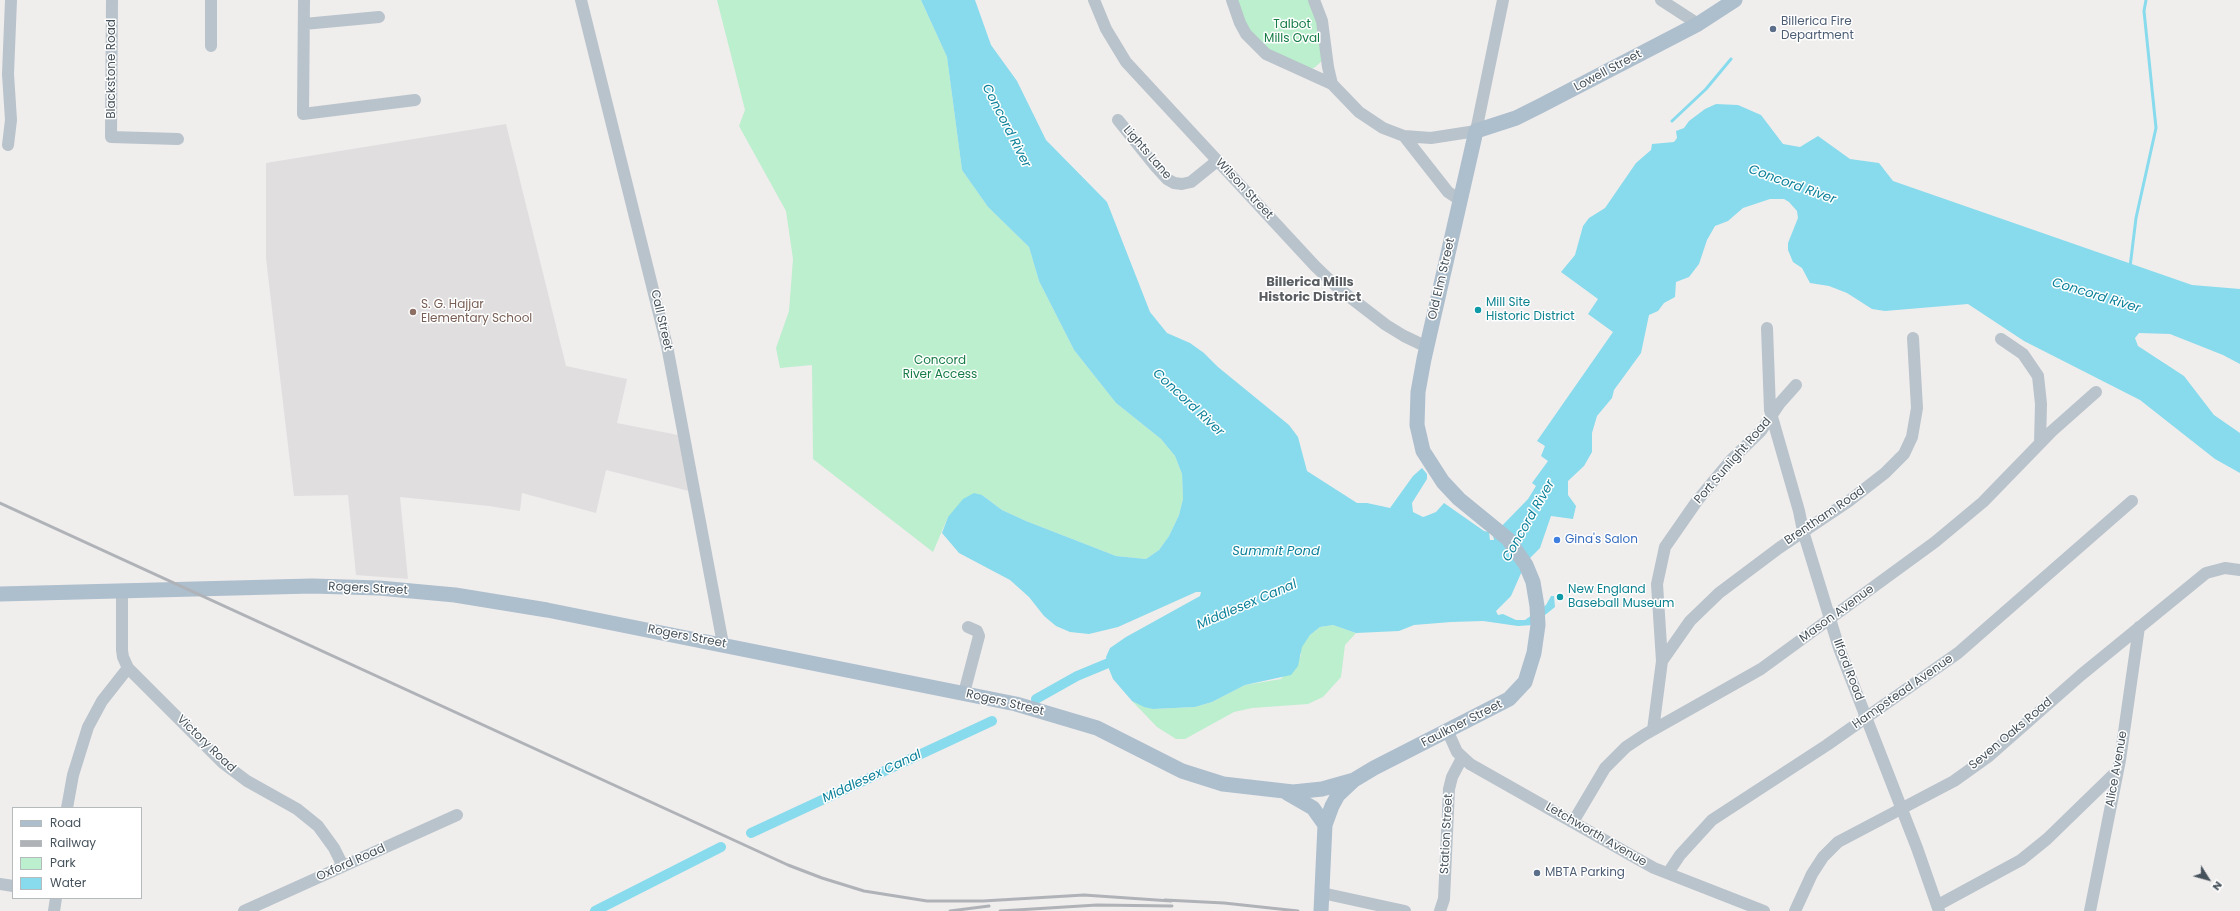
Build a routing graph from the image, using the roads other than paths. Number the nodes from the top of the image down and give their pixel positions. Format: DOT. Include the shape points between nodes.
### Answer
graph roads {
  1 [pos="11,0"];
  2 [pos="112,0"];
  3 [pos="211,0"];
  4 [pos="304,0"];
  5 [pos="581,0"];
  6 [pos="1094,0"];
  7 [pos="1232,0"];
  8 [pos="1314,0"];
  9 [pos="1503,0"];
  10 [pos="1661,0"];
  11 [pos="1735,0"];
  12 [pos="379,18"];
  13 [pos="304,24"];
  14 [pos="1698,24"];
  15 [pos="211,46"];
  16 [pos="1332,84"];
  17 [pos="415,100"];
  18 [pos="1118,120"];
  19 [pos="1476,131"];
  20 [pos="1404,136"];
  21 [pos="178,139"];
  22 [pos="8,145"];
  23 [pos="1217,161"];
  24 [pos="1460,200"];
  25 [pos="1767,328"];
  26 [pos="1913,338"];
  27 [pos="2001,339"];
  28 [pos="1427,347"];
  29 [pos="1796,385"];
  30 [pos="2096,392"];
  31 [pos="1771,417"];
  32 [pos="2040,443"];
  33 [pos="2132,501"];
  34 [pos="1498,530"];
  35 [pos="1803,531"];
  36 [pos="2240,570"];
  37 [pos="122,591"];
  38 [pos="0,594"];
  39 [pos="1830,618"];
  40 [pos="968,627"];
  41 [pos="2139,627"];
  42 [pos="723,644"];
  43 [pos="1662,661"];
  44 [pos="128,668"];
  45 [pos="964,693"];
  46 [pos="1866,718"];
  47 [pos="1653,730"];
  48 [pos="1448,732"];
  49 [pos="1462,758"];
  50 [pos="2117,771"];
  51 [pos="1354,780"];
  52 [pos="1284,792"];
  53 [pos="67,807"];
  54 [pos="1900,808"];
  55 [pos="457,815"];
  56 [pos="1573,822"];
  57 [pos="1325,825"];
  58 [pos="343,866"];
  59 [pos="1668,873"];
  60 [pos="0,884"];
  61 [pos="12,886"];
  62 [pos="1322,893"];
  63 [pos="56,899"];
  64 [pos="1938,908"];
  65 [pos="54,911"];
  66 [pos="244,911"];
  67 [pos="1321,911"];
  68 [pos="1405,911"];
  69 [pos="1440,911"];
  70 [pos="1764,911"];
  71 [pos="1795,911"];
  72 [pos="2090,911"];
  1 -- 22 [label="street" via="8,62 11,120"];
  2 -- 21 [label="street, Blackstone Road" via="111,137"];
  3 -- 15 [label="street"];
  4 -- 13 [label="street"];
  5 -- 42 [label="street, Call Street" via="660,316"];
  6 -- 23 [label="street, Wilson Street" via="1106,29 1126,62"];
  7 -- 16 [label="street" via="1246,34 1266,54"];
  8 -- 16 [label="street" via="1322,21"];
  9 -- 19 [label="street, Old Elm Street"];
  10 -- 14 [label="street"];
  11 -- 14 [label="main road, Lowell Street"];
  12 -- 13 [label="street"];
  13 -- 17 [label="street" via="303,114"];
  14 -- 19 [label="main road, Lowell Street" via="1516,118"];
  16 -- 20 [label="street" via="1364,116 1383,128"];
  18 -- 23 [label="street, Lights Lane" via="1156,167 1174,183 1191,182"];
  19 -- 20 [label="street" via="1431,138"];
  19 -- 24 [label="main road, Old Elm Street"];
  20 -- 24 [label="street" via="1446,190"];
  23 -- 28 [label="street, Wilson Street" via="1333,284 1393,329"];
  24 -- 28 [label="main road, Old Elm Street"];
  25 -- 31 [label="street, Ilford Road"];
  26 -- 35 [label="street, Brentham Road" via="1917,408 1908,448 1899,461 1876,480"];
  27 -- 32 [label="street" via="2023,354 2038,376 2041,404"];
  28 -- 34 [label="main road, Old Elm Street" via="1416,406 1422,447 1432,468 1450,490"];
  29 -- 31 [label="street, Port Sunlight Road"];
  30 -- 32 [label="street, Mason Avenue"];
  31 -- 35 [label="street, Ilford Road"];
  31 -- 43 [label="street, Port Sunlight Road" via="1697,501 1672,535 1661,559 1656,591"];
  32 -- 39 [label="street, Mason Avenue" via="2006,480 1955,526"];
  33 -- 46 [label="street, Hampstead Avenue" via="1958,653"];
  34 -- 48 [label="main road, Faulkner Street" via="1514,546 1526,565 1535,590 1538,616 1533,658 1521,688 1505,702"];
  35 -- 39 [label="street, Ilford Road"];
  35 -- 43 [label="street, Brentham Road" via="1706,604 1686,626"];
  36 -- 41 [label="street, Seven Oaks Road" via="2224,568 2206,573"];
  37 -- 38 [label="main road, Rogers Street"];
  37 -- 42 [label="main road, Rogers Street" via="288,586 424,592 534,608"];
  37 -- 44 [label="street, Victory Road" via="122,650"];
  39 -- 46 [label="street, Ilford Road"];
  39 -- 47 [label="street, Mason Avenue" via="1747,678"];
  40 -- 45 [label="street" via="977,631 979,636"];
  41 -- 50 [label="street, Alice Avenue"];
  41 -- 54 [label="street, Seven Oaks Road" via="1989,756 1954,781"];
  42 -- 45 [label="main road, Rogers Street"];
  43 -- 47 [label="street"];
  44 -- 53 [label="street" via="102,701 88,727 72,775"];
  44 -- 58 [label="street, Victory Road" via="223,763 247,781 297,809 318,826"];
  45 -- 52 [label="main road, Rogers Street" via="1039,710 1097,728 1169,764 1210,781"];
  46 -- 54 [label="street, Ilford Road"];
  46 -- 59 [label="street, Hampstead Avenue" via="1712,820 1680,855"];
  47 -- 56 [label="street, Mason Avenue" via="1626,747 1610,763"];
  48 -- 49 [label="street, Letchworth Avenue"];
  48 -- 51 [label="main road, Faulkner Street"];
  49 -- 56 [label="street, Letchworth Avenue"];
  49 -- 69 [label="street, Station Street" via="1452,776 1449,789 1444,899"];
  50 -- 64 [label="street" via="2047,839 2021,860"];
  50 -- 72 [label="street, Alice Avenue"];
  51 -- 52 [label="main road, Rogers Street" via="1322,789"];
  51 -- 57 [label="main road" via="1335,801"];
  52 -- 57 [label="main road" via="1306,803 1318,813"];
  54 -- 64 [label="street, Ilford Road"];
  54 -- 71 [label="street, Seven Oaks Road" via="1838,842 1823,857 1812,874"];
  55 -- 58 [label="street, Oxford Road"];
  56 -- 59 [label="street, Letchworth Avenue"];
  57 -- 62 [label="main road"];
  58 -- 66 [label="street, Oxford Road"];
  59 -- 70 [label="street, Letchworth Avenue"];
  60 -- 61 [label="street"];
  62 -- 67 [label="main road"];
  62 -- 68 [label="street"];
  63 -- 65 [label="street"];
}
